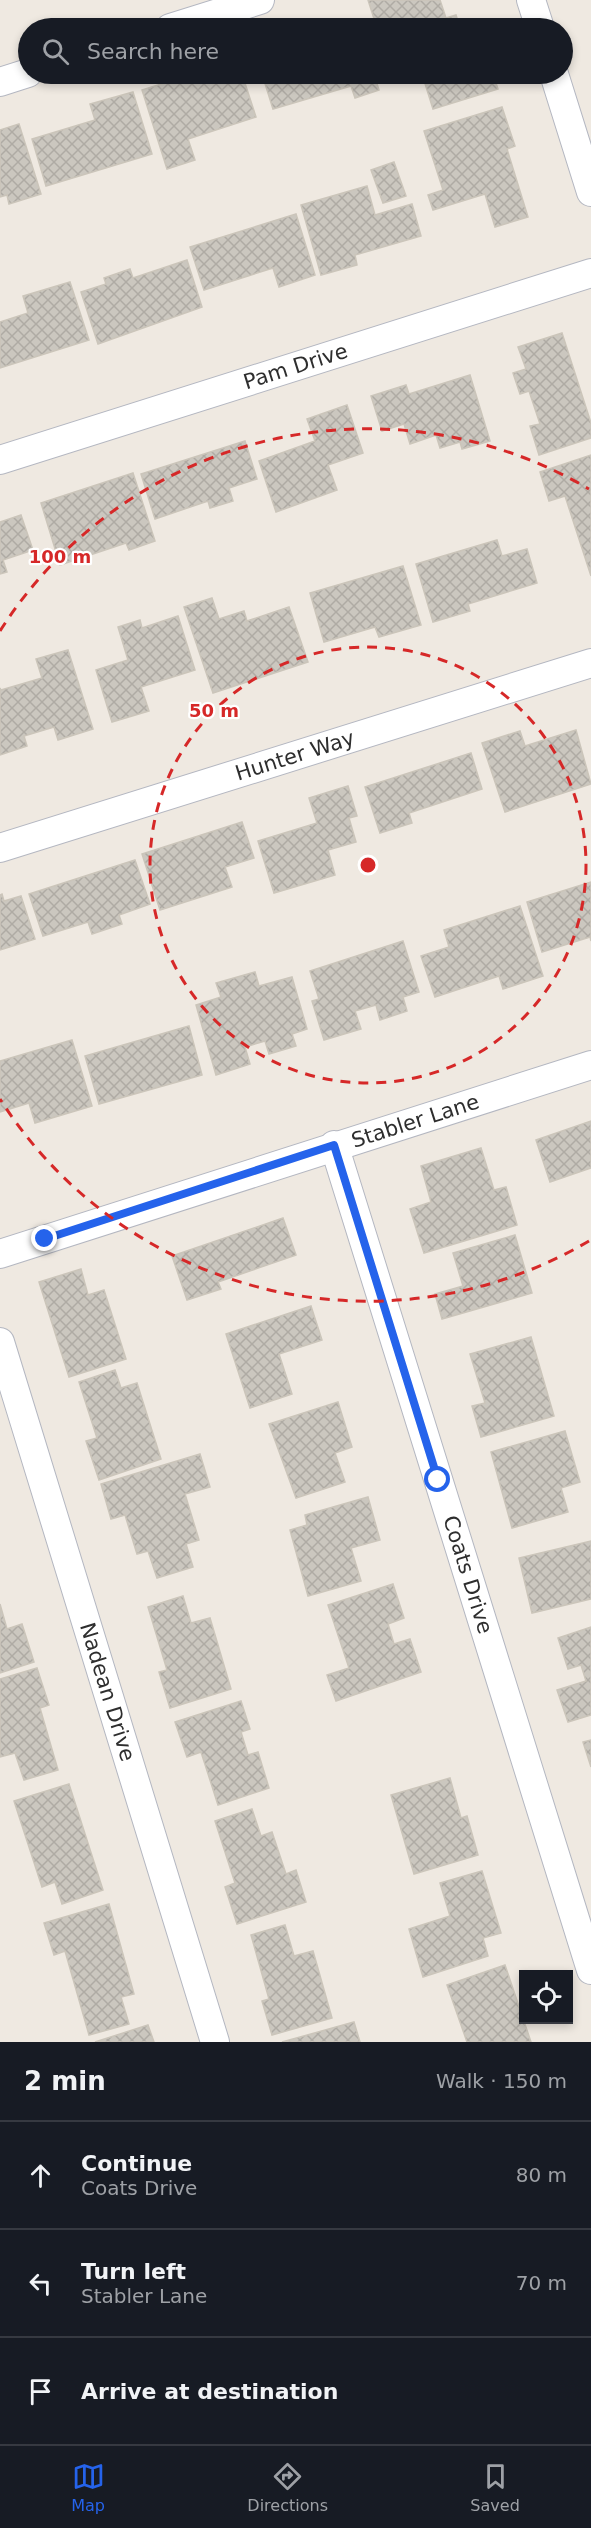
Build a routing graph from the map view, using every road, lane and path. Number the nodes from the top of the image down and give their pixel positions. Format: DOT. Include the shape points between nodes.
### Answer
graph roads {
  1 [pos="260,0"];
  2 [pos="531,0"];
  3 [pos="202,18"];
  4 [pos="537,18"];
  5 [pos="18,76"];
  6 [pos="0,82"];
  7 [pos="557,84"];
  8 [pos="591,192"];
  9 [pos="591,273"];
  10 [pos="0,460"];
  11 [pos="591,663"];
  12 [pos="0,848"];
  13 [pos="591,1065"];
  14 [pos="334,1145"];
  15 [pos="0,1254"];
  16 [pos="0,1342"];
  17 [pos="591,1970"];
  18 [pos="214,2042"];
  1 -- 3 [label="street"];
  2 -- 4 [label="street"];
  5 -- 6 [label="street"];
  7 -- 8 [label="street"];
  9 -- 10 [label="street, Pam Drive"];
  11 -- 12 [label="street, Hunter Way"];
  13 -- 14 [label="street, Stabler Lane"];
  14 -- 15 [label="street, Stabler Lane"];
  14 -- 17 [label="street, Coats Drive"];
  16 -- 18 [label="street, Nadean Drive"];
}
